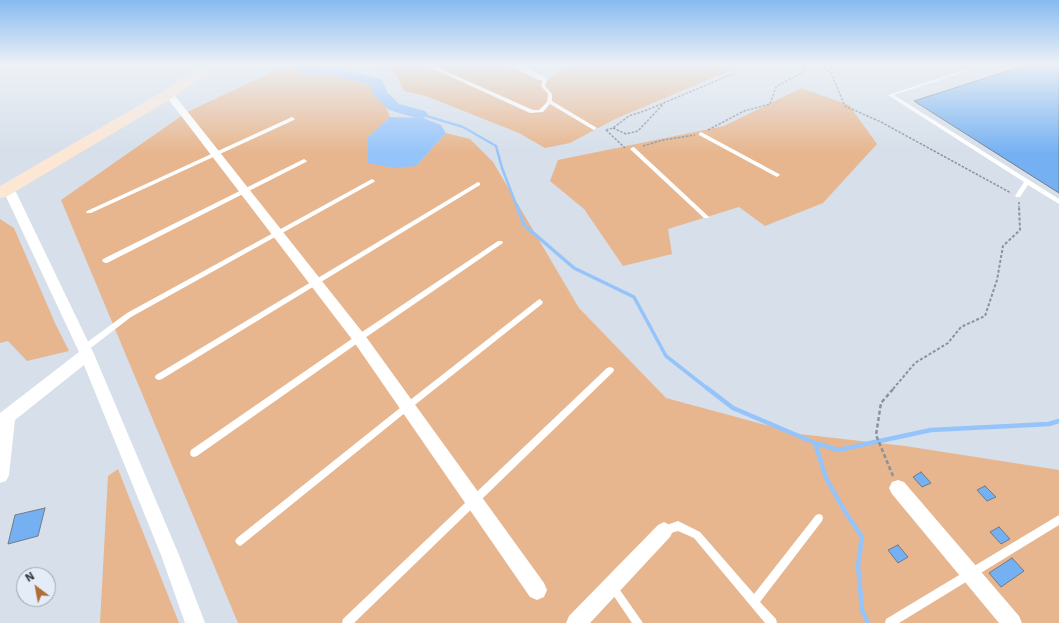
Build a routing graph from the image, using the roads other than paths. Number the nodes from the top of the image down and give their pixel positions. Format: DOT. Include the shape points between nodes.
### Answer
graph roads {
  1 [pos="169,94"];
  2 [pos="492,94"];
  3 [pos="550,94"];
  4 [pos="893,94"];
  5 [pos="549,102"];
  6 [pos="292,119"];
  7 [pos="594,128"];
  8 [pos="701,134"];
  9 [pos="634,149"];
  10 [pos="216,154"];
  11 [pos="304,161"];
  12 [pos="777,175"];
  13 [pos="372,180"];
  14 [pos="1027,182"];
  15 [pos="478,184"];
  16 [pos="4,190"];
  17 [pos="244,191"];
  18 [pos="1018,196"];
  19 [pos="1059,202"];
  20 [pos="89,212"];
  21 [pos="706,217"];
  22 [pos="277,233"];
  23 [pos="500,243"];
  24 [pos="105,261"];
  25 [pos="316,282"];
  26 [pos="540,302"];
  27 [pos="360,338"];
  28 [pos="86,351"];
  29 [pos="610,370"];
  30 [pos="159,378"];
  31 [pos="408,406"];
  32 [pos="4,419"];
  33 [pos="194,452"];
  34 [pos="0,475"];
  35 [pos="898,488"];
  36 [pos="474,501"];
  37 [pos="819,518"];
  38 [pos="1059,520"];
  39 [pos="664,530"];
  40 [pos="240,541"];
  41 [pos="970,574"];
  42 [pos="611,585"];
  43 [pos="536,590"];
  44 [pos="754,602"];
  45 [pos="195,623"];
  46 [pos="346,623"];
  47 [pos="576,623"];
  48 [pos="638,623"];
  49 [pos="772,623"];
  50 [pos="890,623"];
  51 [pos="1012,623"];
  1 -- 10 [label="street"];
  1 -- 16 [label="main road"];
  2 -- 5 [label="lane" via="532,112 541,112"];
  3 -- 5 [label="lane"];
  4 -- 14 [label="lane" via="890,95"];
  5 -- 7 [label="lane"];
  6 -- 10 [label="lane"];
  8 -- 12 [label="lane"];
  9 -- 21 [label="lane"];
  10 -- 17 [label="street"];
  10 -- 20 [label="lane"];
  11 -- 17 [label="lane"];
  13 -- 22 [label="lane"];
  14 -- 18 [label="lane"];
  14 -- 19 [label="lane"];
  15 -- 25 [label="lane"];
  16 -- 28 [label="street"];
  17 -- 22 [label="street"];
  17 -- 24 [label="lane"];
  22 -- 25 [label="street"];
  22 -- 28 [label="lane" via="129,315"];
  23 -- 27 [label="lane"];
  25 -- 27 [label="street"];
  25 -- 30 [label="lane"];
  26 -- 31 [label="lane"];
  27 -- 31 [label="street"];
  27 -- 33 [label="lane"];
  28 -- 32 [label="street"];
  28 -- 45 [label="street" via="170,555"];
  29 -- 36 [label="lane"];
  31 -- 36 [label="street"];
  31 -- 40 [label="lane"];
  32 -- 34 [label="street"];
  35 -- 41 [label="street"];
  36 -- 43 [label="street"];
  36 -- 46 [label="lane"];
  37 -- 44 [label="lane"];
  38 -- 41 [label="lane"];
  39 -- 42 [label="street"];
  39 -- 44 [label="lane" via="678,526 697,535"];
  41 -- 50 [label="lane"];
  41 -- 51 [label="street"];
  42 -- 47 [label="street"];
  42 -- 48 [label="lane"];
  44 -- 49 [label="lane"];
}
